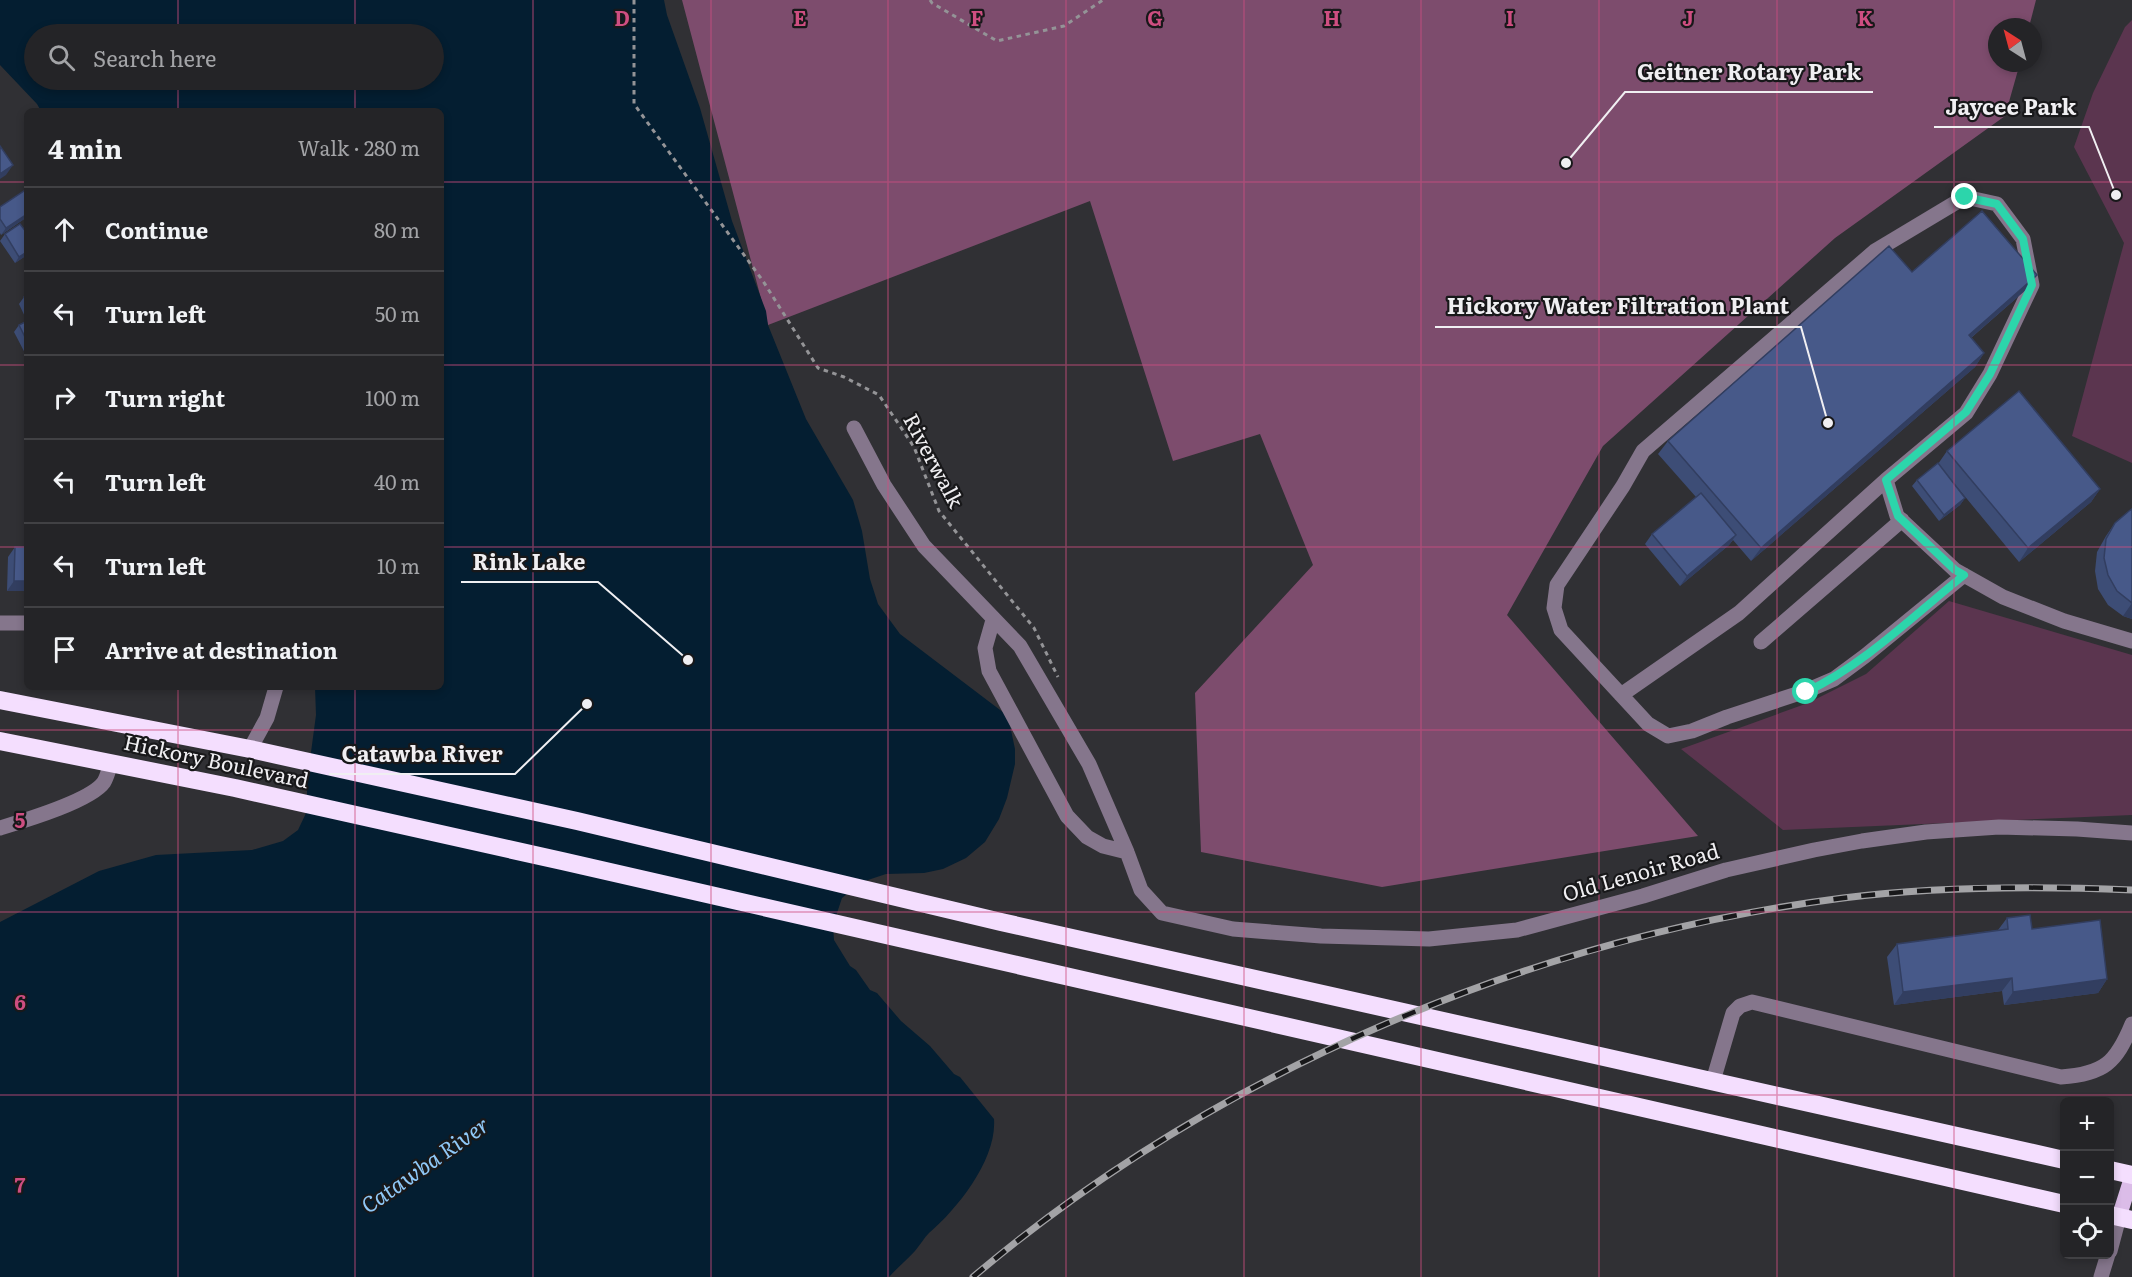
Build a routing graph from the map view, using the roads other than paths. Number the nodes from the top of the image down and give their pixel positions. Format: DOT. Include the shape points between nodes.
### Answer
graph roads {
  1 [pos="854,428"];
  2 [pos="1886,480"];
  3 [pos="1902,520"];
  4 [pos="1964,575"];
  5 [pos="993,620"];
  6 [pos="0,623"];
  7 [pos="24,623"];
  8 [pos="2132,641"];
  9 [pos="1761,642"];
  10 [pos="275,690"];
  11 [pos="1621,695"];
  12 [pos="0,700"];
  13 [pos="0,741"];
  14 [pos="250,749"];
  15 [pos="111,764"];
  16 [pos="0,828"];
  17 [pos="2132,832"];
  18 [pos="1127,852"];
  19 [pos="2132,1024"];
  20 [pos="1713,1081"];
  21 [pos="2060,1159"];
  22 [pos="2114,1171"];
  23 [pos="2132,1175"];
  24 [pos="2060,1203"];
  25 [pos="2120,1217"];
  26 [pos="2114,1237"];
  27 [pos="2107,1259"];
  28 [pos="2101,1277"];
  1 -- 5 [label="street" via="884,485 924,546"];
  2 -- 3 [label="street"];
  2 -- 11 [label="street" via="1739,613"];
  2 -- 11 [label="street" via="1966,412 1990,374 2032,285 2023,239 1997,204 1965,197 1875,250 1643,450 1557,585 1554,608 1561,630"];
  3 -- 4 [label="street"];
  3 -- 9 [label="street"];
  4 -- 8 [label="street" via="2003,597 2064,621"];
  4 -- 11 [label="street" via="1834,679 1806,692 1668,736 1648,724"];
  5 -- 18 [label="street" via="1020,646 1089,764"];
  5 -- 18 [label="street" via="985,648 989,671 1067,816 1087,837"];
  6 -- 7 [label="street"];
  10 -- 14 [label="street" via="267,718"];
  12 -- 14 [label="highway, Hickory Boulevard"];
  13 -- 15 [label="highway, Hickory Boulevard"];
  14 -- 20 [label="highway, Hickory Boulevard" via="577,820 1001,921"];
  15 -- 16 [label="street" via="104,782 92,792"];
  15 -- 24 [label="highway, Hickory Boulevard" via="562,861"];
  17 -- 18 [label="street, Old Lenoir Road" via="1999,828 1862,841 1726,870 1516,930 1429,939 1233,929 1162,912 1141,890"];
  19 -- 20 [label="street" via="2115,1058 2089,1073 2061,1077 1752,1002 1733,1013"];
  20 -- 21 [label="highway, Hickory Boulevard"];
  22 -- 23 [label="highway"];
  23 -- 25 [label="main road"];
  25 -- 26 [label="street"];
  27 -- 28 [label="street"];
}
